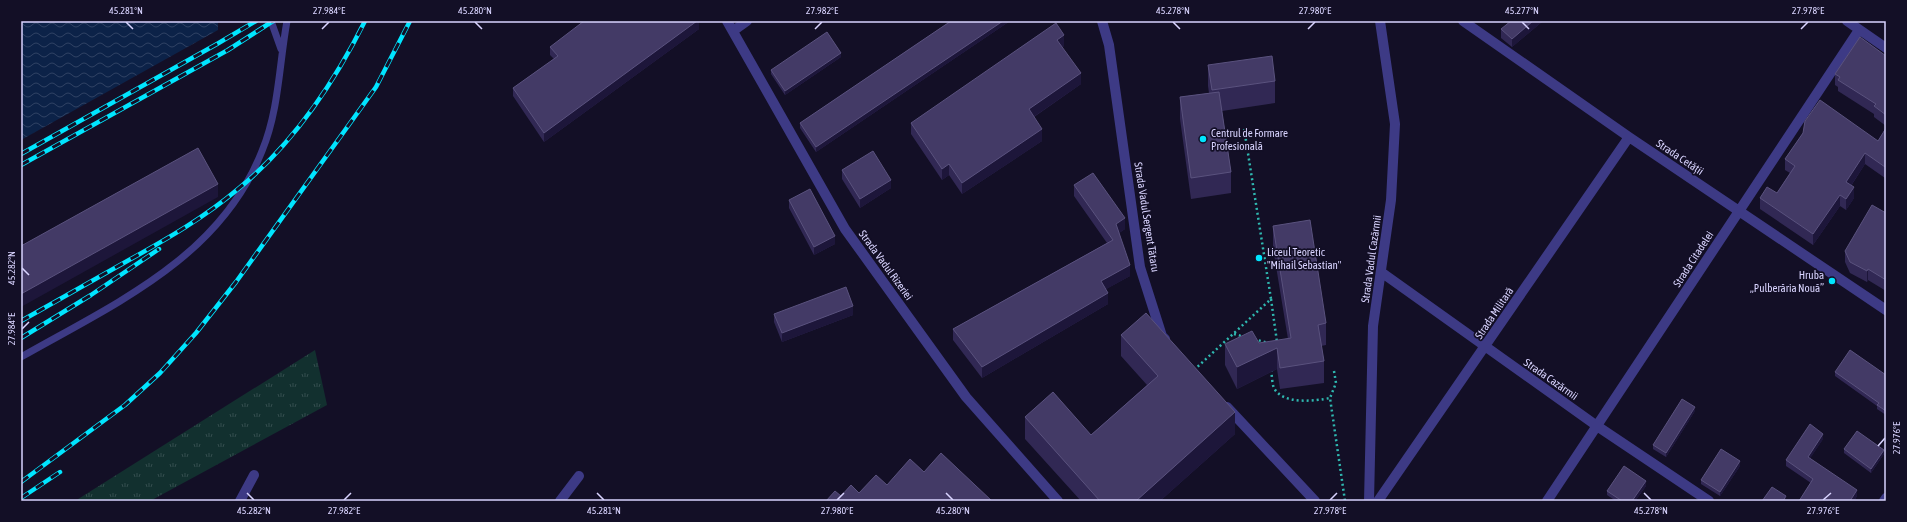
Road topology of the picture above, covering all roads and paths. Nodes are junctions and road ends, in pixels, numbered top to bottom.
1 (271, 21) edge
2 (287, 21) edge
3 (727, 21) edge
4 (747, 21) edge
5 (1102, 21) edge
6 (1380, 21) edge
7 (1463, 21) edge
8 (1847, 21) edge
9 (1859, 30) junction
10 (733, 31) junction
11 (1886, 48) edge
12 (282, 51) junction
13 (1244, 128) dead end
14 (1629, 137) junction
15 (1739, 211) junction
16 (1381, 272) junction
17 (1271, 299) junction
18 (1886, 310) edge
19 (1234, 333) junction
20 (1268, 343) junction
21 (1172, 348) edge
22 (1485, 348) junction
23 (1269, 350) edge
24 (21, 357) edge
25 (1271, 366) edge
26 (1193, 370) edge
27 (1334, 371) dead end
28 (1330, 398) junction
29 (1220, 399) edge
30 (1598, 426) junction
31 (254, 475) dead end
32 (579, 476) dead end
33 (1886, 498) edge
34 (240, 501) edge
35 (560, 501) edge
36 (1058, 501) edge
37 (1315, 501) edge
38 (1346, 501) edge
39 (1369, 501) edge
40 (1378, 501) edge
41 (1547, 501) edge
42 (1709, 501) edge
43 (1884, 501) edge

1 - 12 lane
2 - 12 lane
3 - 10 street, Strada Vadul Rizeriei
4 - 10 street
5 - 21 street, Strada Vadul Sergent Tătaru
6 - 16 street, Strada Vadul Cazărmii
7 - 14 street, Strada Cetății
8 - 9 street
9 - 11 street
9 - 15 street, Strada Citadelei
10 - 36 street, Strada Vadul Rizeriei
12 - 24 lane
13 - 17 path
14 - 15 street, Strada Cetății
14 - 22 street, Strada Militară
15 - 18 street, Strada Cetății
15 - 30 street, Strada Citadelei
16 - 22 street, Strada Cazărmii
16 - 39 street, Strada Vadul Cazărmii
17 - 19 path
17 - 20 path
19 - 20 path
19 - 26 path
20 - 23 path
22 - 30 street, Strada Cazărmii
22 - 40 street, Strada Militară
25 - 28 path
27 - 28 path
28 - 38 path
29 - 37 street
30 - 41 street, Strada Citadelei
30 - 42 street, Strada Cazărmii
31 - 34 street
32 - 35 street
33 - 43 street

